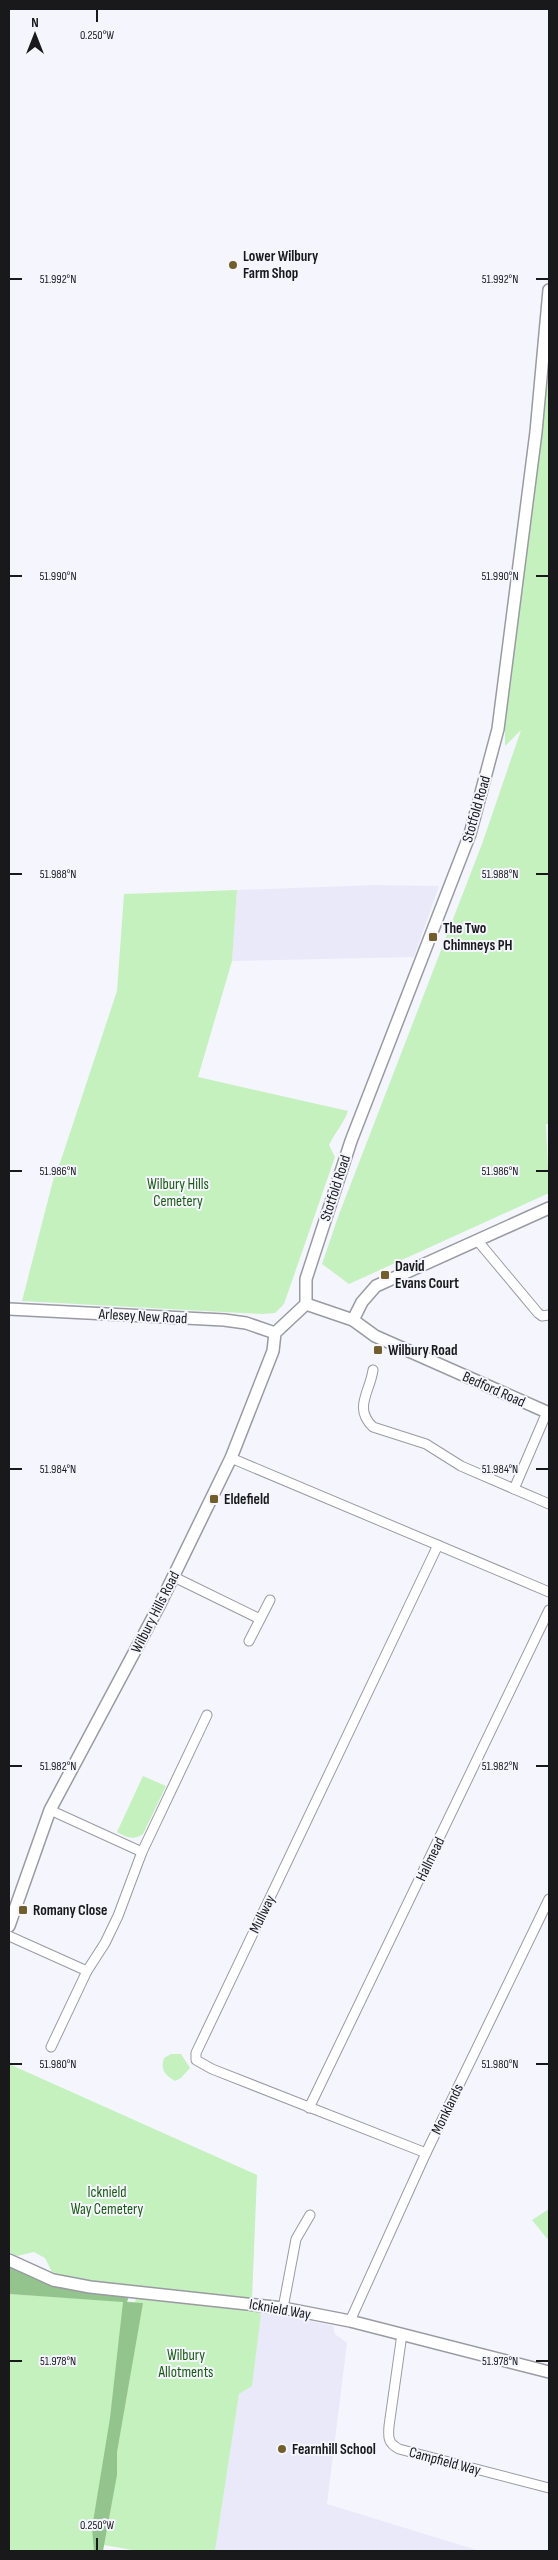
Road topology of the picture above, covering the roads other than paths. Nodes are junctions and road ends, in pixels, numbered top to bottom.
1 (549, 290) edge
2 (549, 1208) edge
3 (477, 1240) junction
4 (306, 1304) junction
5 (9, 1309) edge
6 (549, 1315) edge
7 (353, 1320) junction
8 (275, 1333) junction
9 (373, 1370) dead end
10 (548, 1412) edge
11 (231, 1458) junction
12 (514, 1489) junction
13 (549, 1504) edge
14 (438, 1545) junction
15 (174, 1577) junction
16 (549, 1592) edge
17 (270, 1600) dead end
18 (549, 1610) edge
19 (260, 1619) junction
20 (249, 1641) dead end
21 (207, 1715) dead end
22 (50, 1810) junction
23 (142, 1852) junction
24 (549, 1899) edge
25 (9, 1926) edge
26 (9, 1936) edge
27 (87, 1971) junction
28 (51, 2047) dead end
29 (309, 2108) junction
30 (426, 2153) junction
31 (310, 2215) dead end
32 (9, 2260) edge
33 (283, 2308) junction
34 (350, 2321) junction
35 (402, 2334) junction
36 (549, 2372) edge
37 (549, 2488) edge

1 - 4 street, Stotfold Road
2 - 3 street
3 - 6 street
3 - 7 street
4 - 7 street, Bedford Road
4 - 8 street
5 - 8 street, Arlesey New Road
7 - 10 street, Bedford Road
8 - 11 street, Wilbury Hills Road
9 - 12 street
10 - 12 street, Bedford Road
11 - 14 street
11 - 15 street, Wilbury Hills Road
12 - 13 street
14 - 16 street
14 - 29 street, Mullway
15 - 19 street
15 - 22 street, Wilbury Hills Road
17 - 19 street
18 - 29 street, Hallmead
19 - 20 street
21 - 23 street
22 - 23 street
22 - 25 street, Wilbury Hills Road
23 - 27 street
24 - 30 street, Monklands
26 - 27 street
27 - 28 street
29 - 30 street, Mullway
30 - 34 street, Monklands
31 - 33 street
32 - 33 street, Icknield Way
33 - 34 street, Icknield Way
34 - 35 street, Icknield Way
35 - 36 street, Icknield Way
35 - 37 street, Campfield Way

